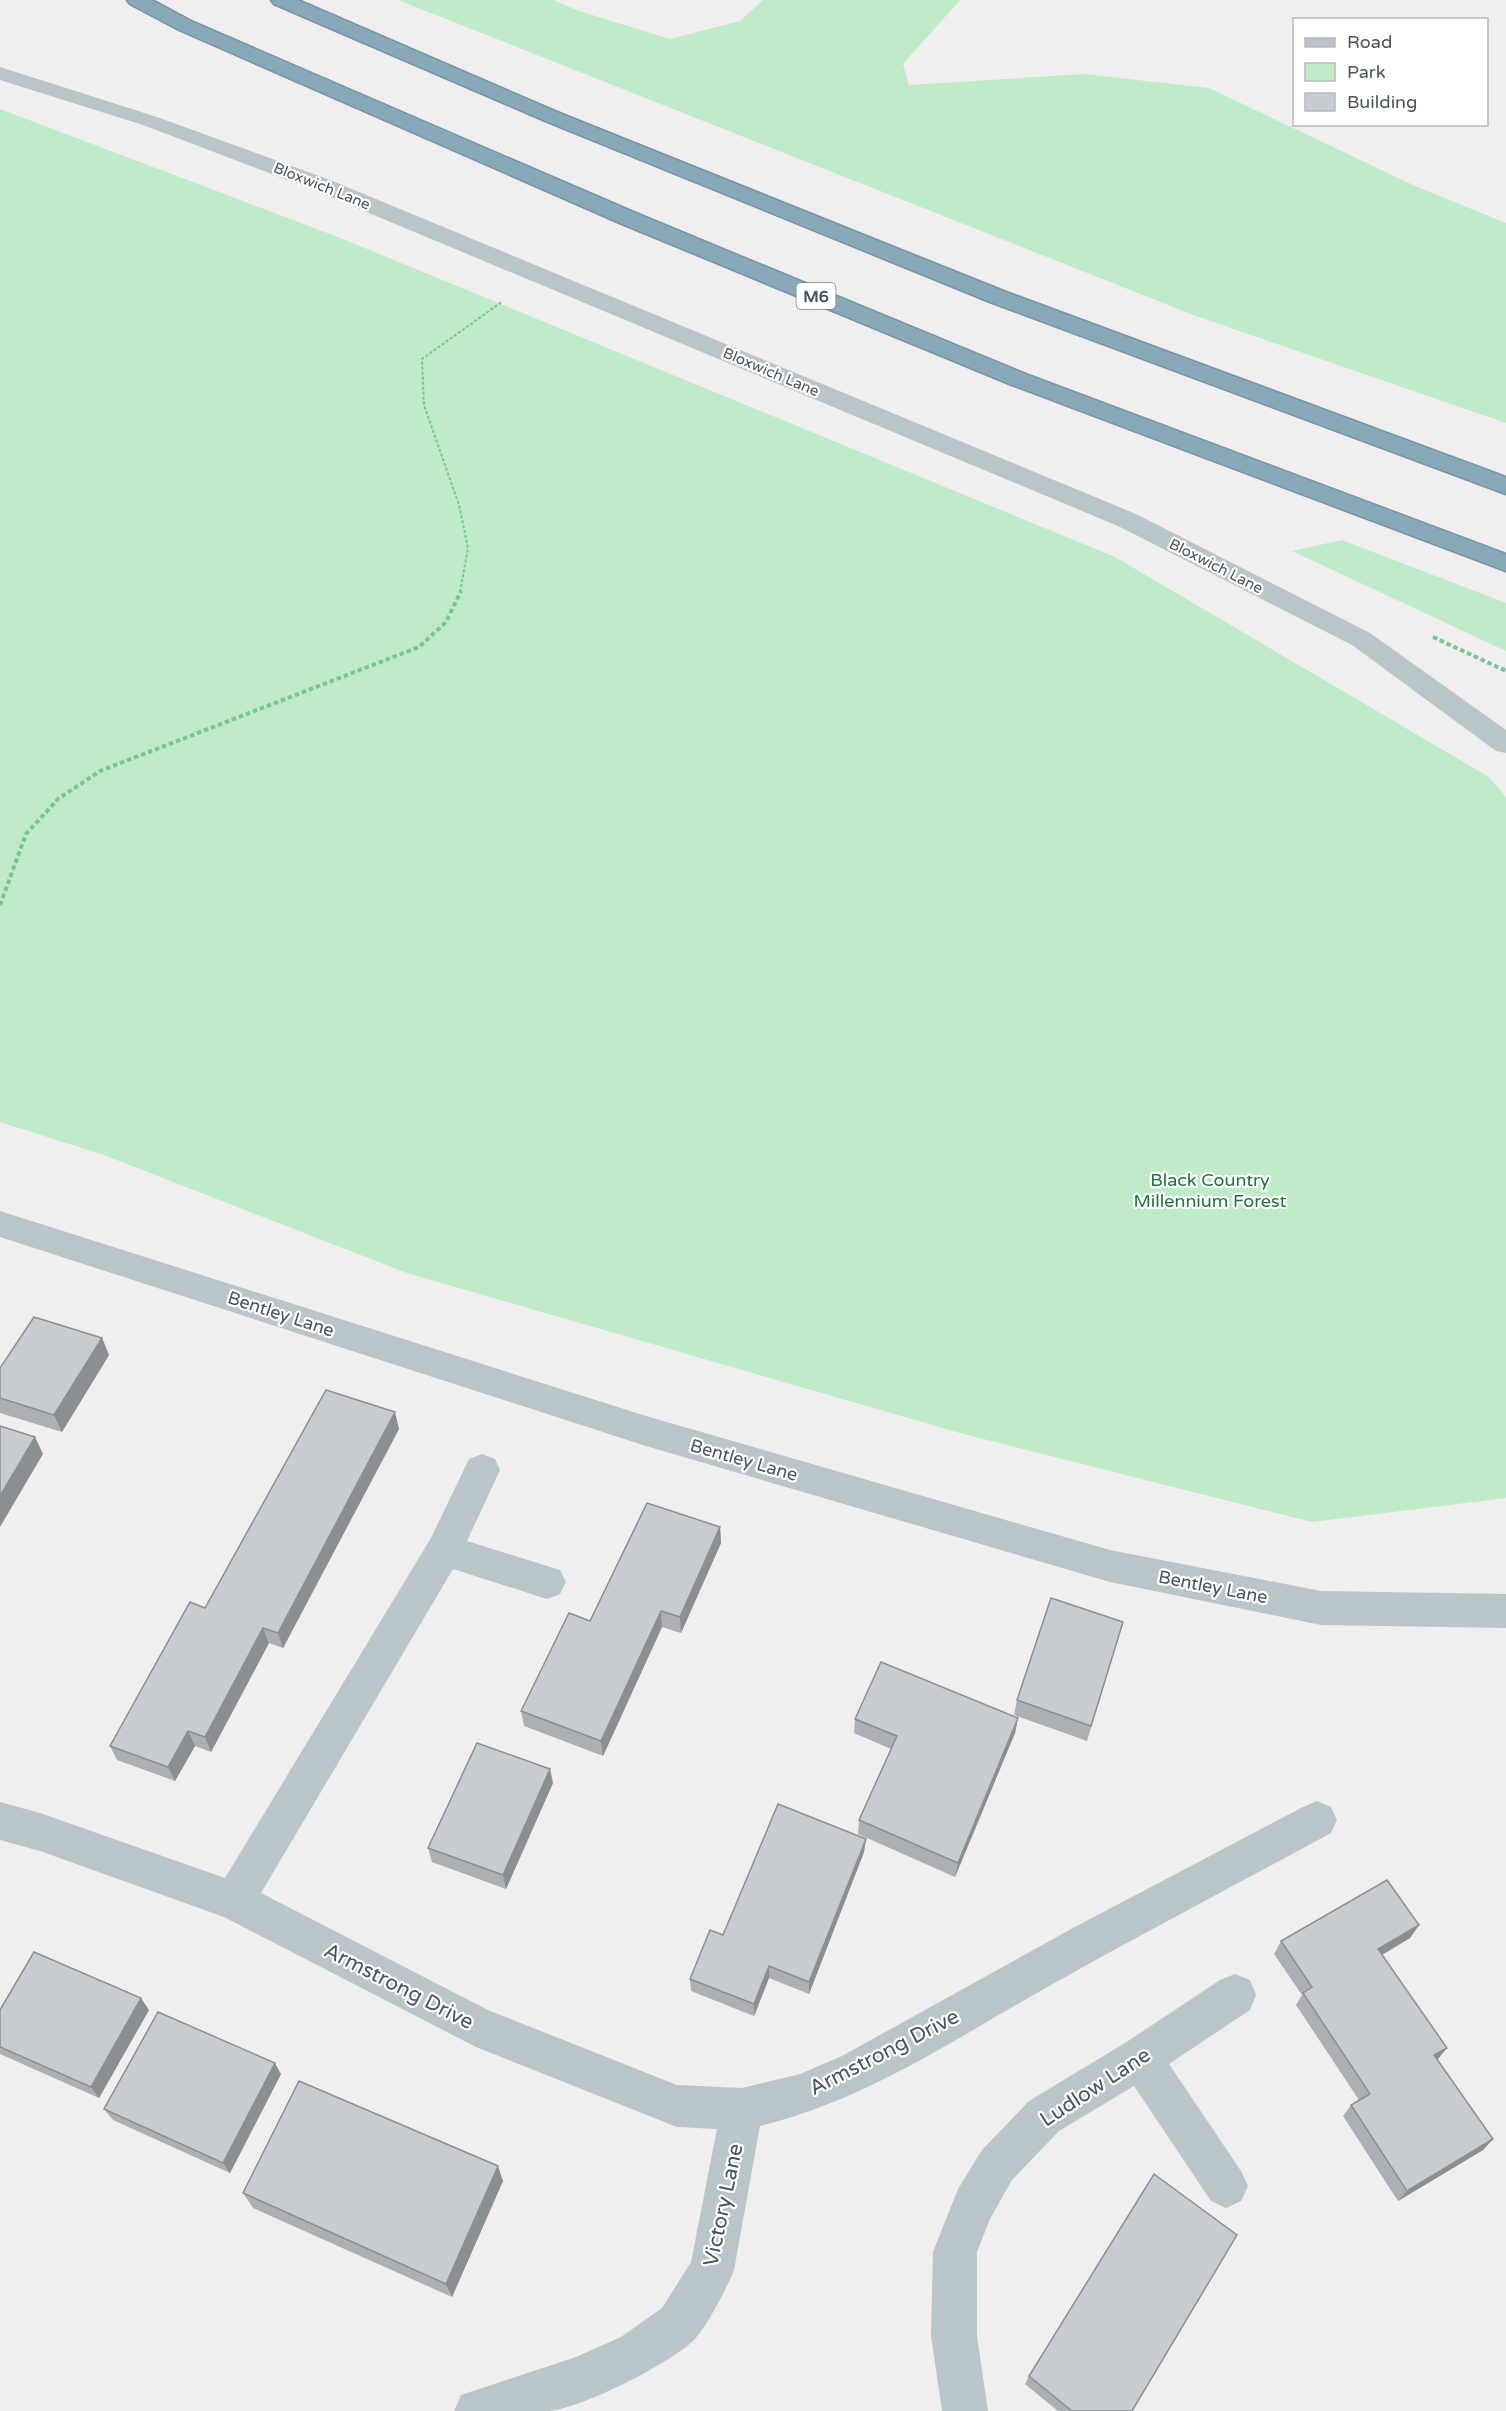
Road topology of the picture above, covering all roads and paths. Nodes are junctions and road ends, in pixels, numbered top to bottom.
1 (137, 0) edge
2 (281, 0) edge
3 (0, 73) edge
4 (506, 300) dead end
5 (1506, 486) edge
6 (1506, 563) edge
7 (1506, 744) edge
8 (0, 904) edge
9 (0, 1224) edge
10 (482, 1470) dead end
11 (444, 1550) junction
12 (547, 1582) dead end
13 (1506, 1611) edge
14 (1317, 1820) dead end
15 (0, 1821) edge
16 (234, 1901) junction
17 (1235, 1995) dead end
18 (1140, 2058) junction
19 (742, 2109) junction
20 (1227, 2186) dead end
21 (477, 2411) edge
22 (965, 2411) edge

1 - 6 highway, M6
2 - 5 highway
3 - 7 street, Bloxwich Lane
4 - 8 path
9 - 13 street, Bentley Lane
10 - 11 street
11 - 12 street
11 - 16 street
14 - 19 street, Armstrong Drive
15 - 16 street, Armstrong Drive
16 - 19 street, Armstrong Drive
17 - 18 street, Ludlow Lane
18 - 20 street
18 - 22 street, Ludlow Lane
19 - 21 street, Victory Lane

